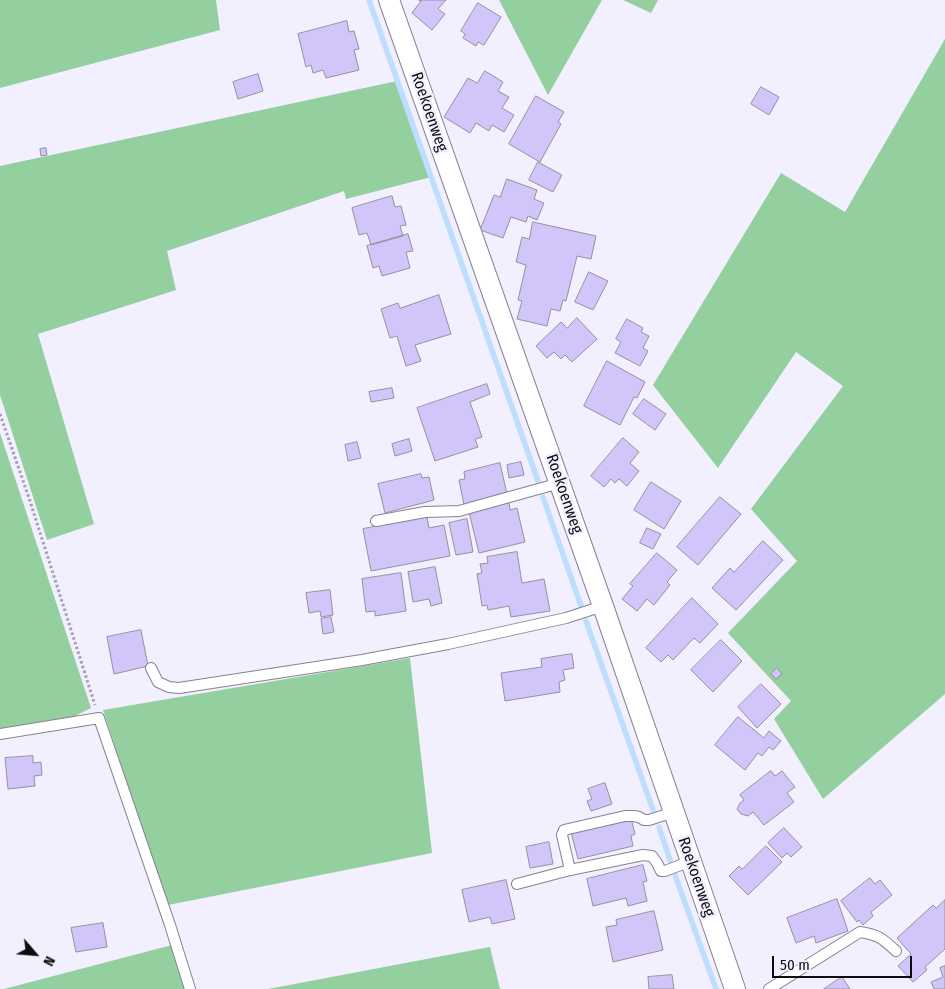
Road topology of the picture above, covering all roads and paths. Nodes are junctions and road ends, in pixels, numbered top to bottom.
1 (389, 0) edge
2 (0, 414) edge
3 (560, 483) junction
4 (376, 521) dead end
5 (604, 606) junction
6 (151, 668) dead end
7 (99, 718) junction
8 (0, 734) edge
9 (674, 812) junction
10 (691, 861) junction
11 (570, 870) junction
12 (518, 884) dead end
13 (896, 950) dead end
14 (190, 989) edge
15 (735, 989) edge
16 (769, 989) edge

1 - 3 street, Roekoenweg
2 - 7 path
3 - 4 lane
3 - 5 street, Roekoenweg
5 - 6 lane
5 - 9 street, Roekoenweg
7 - 8 lane
7 - 14 lane
9 - 10 street, Roekoenweg
9 - 11 lane
10 - 11 lane
10 - 15 street, Roekoenweg
11 - 12 lane
13 - 16 lane

